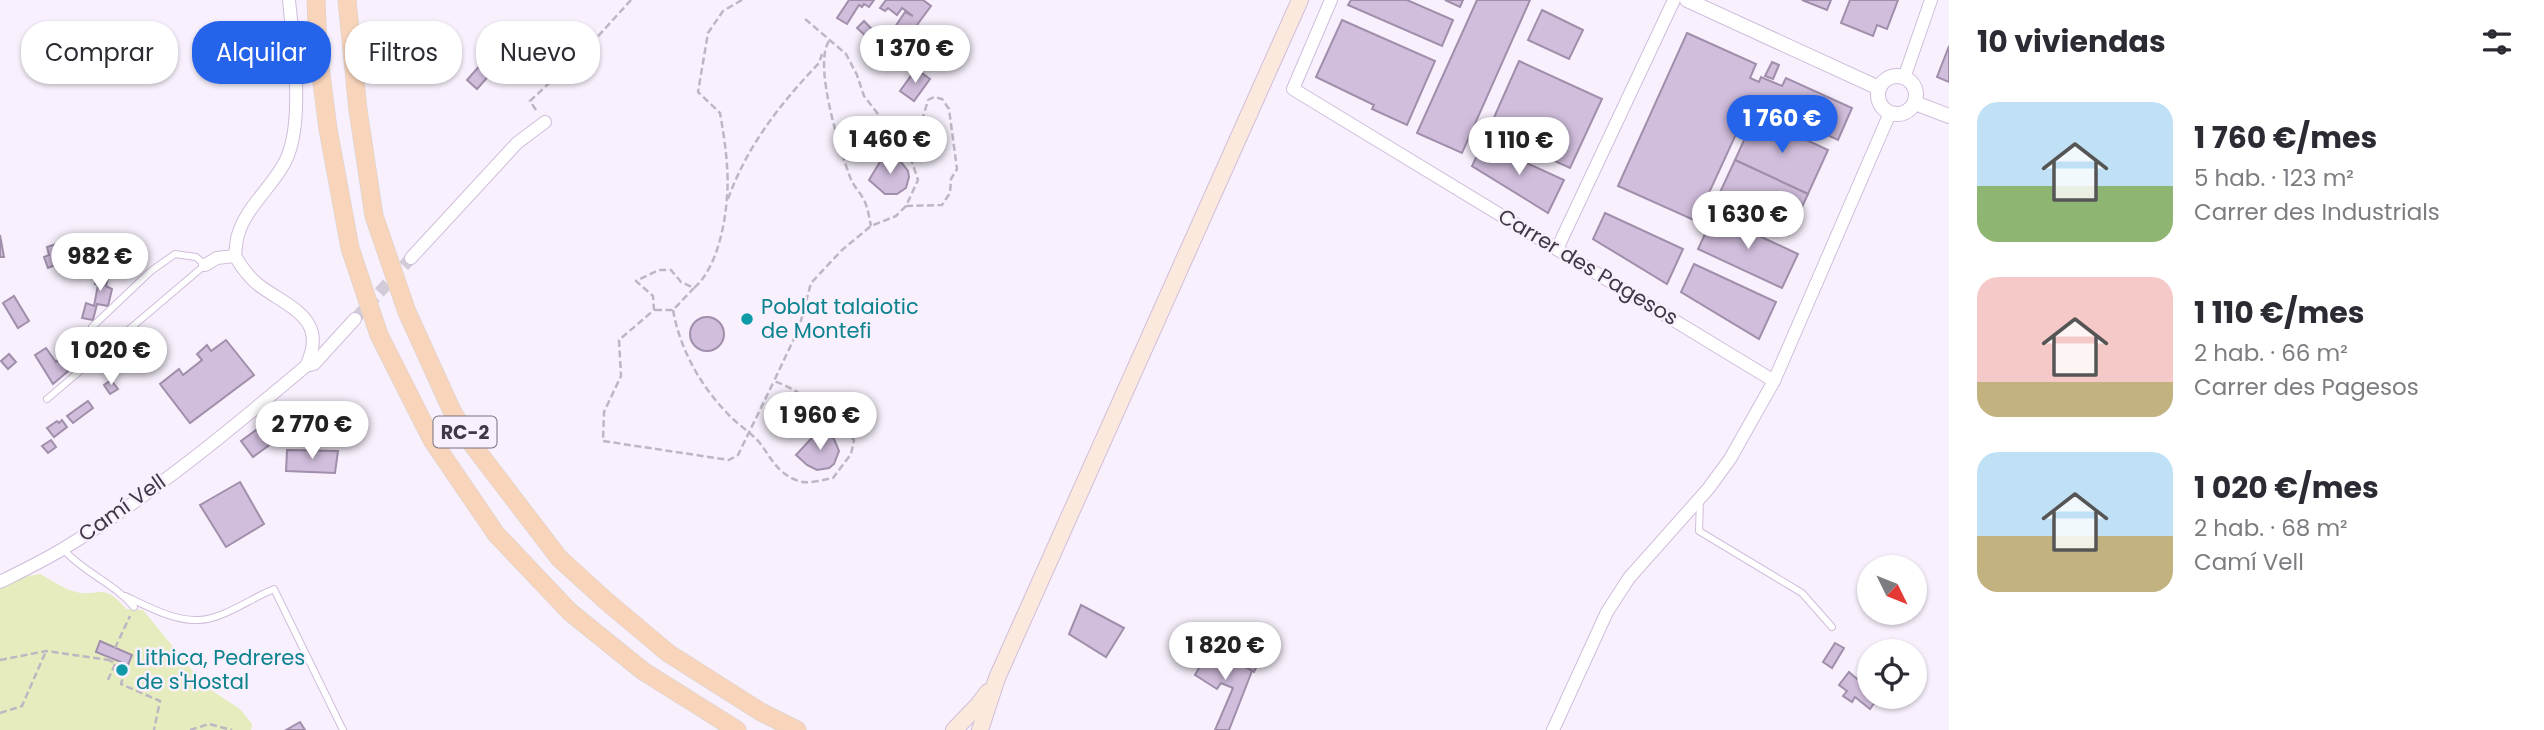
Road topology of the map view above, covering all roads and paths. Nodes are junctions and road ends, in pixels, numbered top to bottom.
1 (289, 0) edge
2 (316, 0) edge
3 (347, 0) edge
4 (631, 0) edge
5 (742, 0) edge
6 (1300, 0) edge
7 (1331, 0) edge
8 (1674, 0) edge
9 (1688, 0) edge
10 (1931, 0) edge
11 (804, 18) dead end
12 (829, 41) junction
13 (824, 51) junction
14 (1904, 78) junction
15 (1879, 88) junction
16 (1914, 103) junction
17 (1890, 113) junction
18 (1949, 116) edge
19 (545, 122) joint
20 (907, 145) junction
21 (726, 205) junction
22 (906, 206) junction
23 (871, 226) junction
24 (1557, 249) junction
25 (235, 256) junction
26 (411, 258) tunnel mouth
27 (205, 265) junction
28 (694, 288) junction
29 (654, 310) junction
30 (673, 310) junction
31 (355, 319) tunnel mouth
32 (92, 327) dead end
33 (306, 366) junction
34 (774, 381) junction
35 (1774, 381) junction
36 (47, 399) dead end
37 (749, 433) junction
38 (1700, 498) junction
39 (63, 549) junction
40 (0, 582) edge
41 (125, 596) junction
42 (134, 607) joint
43 (1832, 627) dead end
44 (115, 648) dead end
45 (46, 651) junction
46 (0, 660) edge
47 (115, 664) junction
48 (997, 678) junction
49 (108, 680) dead end
50 (0, 713) edge
51 (154, 730) edge
52 (190, 730) edge
53 (232, 730) edge
54 (343, 730) edge
55 (737, 730) edge
56 (797, 730) edge
57 (954, 730) edge
58 (980, 730) edge
59 (1553, 730) edge

1 - 25 street
2 - 55 main road, RC-2
3 - 56 main road, RC-2
4 - 19 path
5 - 21 path
6 - 48 main road
7 - 24 street, Carrer des Pagesos
8 - 24 street
9 - 15 street
10 - 14 street
11 - 12 path
12 - 13 path
12 - 20 path
13 - 21 path
13 - 23 path
14 - 15 street
14 - 16 street
15 - 17 street
16 - 17 street
16 - 18 street
17 - 35 street
19 - 26 street
20 - 22 path
20 - 22 path
21 - 28 path
22 - 23 path
23 - 34 path
24 - 35 street, Carrer des Pagesos
25 - 27 street
25 - 33 street
27 - 32 lane
27 - 36 lane
28 - 29 path
28 - 30 path
29 - 30 path
29 - 37 path
30 - 37 path
31 - 33 street, Camí Vell
33 - 39 street, Camí Vell
34 - 37 path
34 - 37 path
35 - 38 street
38 - 43 lane
38 - 59 street
39 - 40 street, Camí Vell
39 - 41 lane
41 - 42 lane
41 - 54 lane
42 - 44 path
45 - 46 path
45 - 47 path
45 - 50 path
47 - 49 path
47 - 51 path
48 - 57 main road
48 - 58 main road
52 - 53 path

